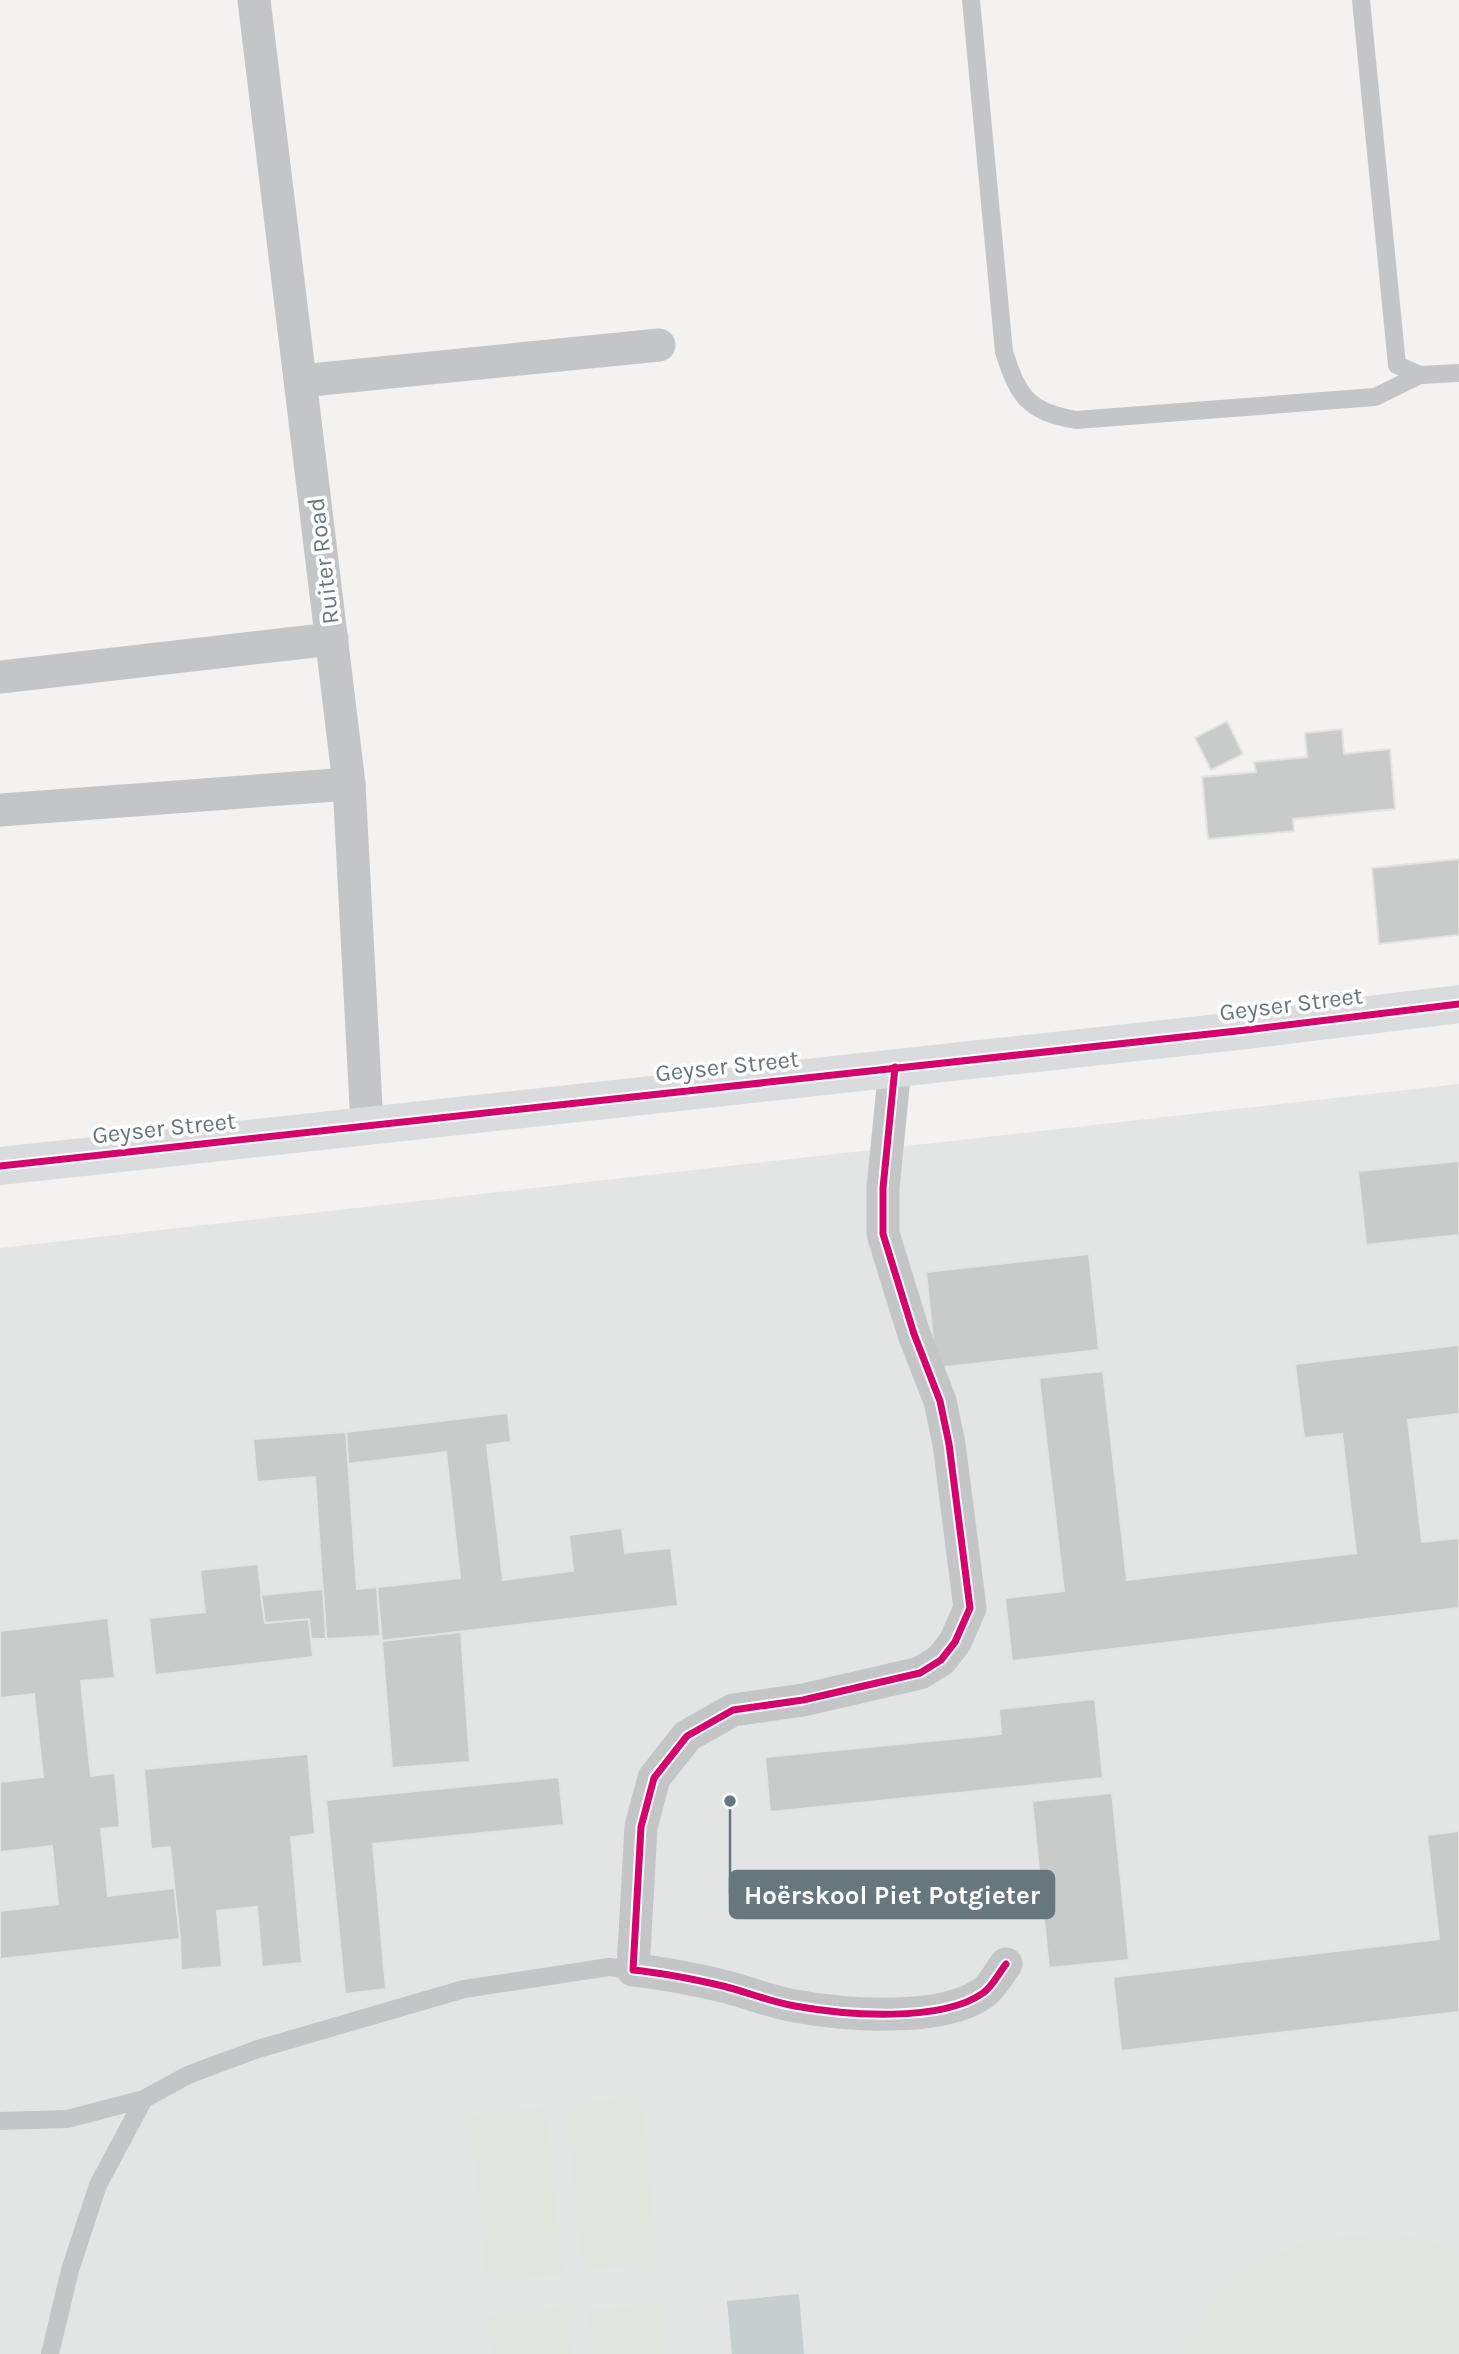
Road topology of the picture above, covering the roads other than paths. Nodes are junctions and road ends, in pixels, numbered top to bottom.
1 (254, 0) edge
2 (971, 0) edge
3 (1361, 0) edge
4 (659, 345) dead end
5 (1459, 373) edge
6 (1420, 375) junction
7 (301, 381) junction
8 (332, 639) junction
9 (0, 677) edge
10 (349, 783) junction
11 (0, 810) edge
12 (1459, 1004) edge
13 (895, 1067) junction
14 (366, 1125) junction
15 (0, 1166) edge
16 (1006, 1964) dead end
17 (633, 1970) junction
18 (144, 2099) junction
19 (0, 2120) edge
20 (50, 2354) edge

1 - 7 street, Ruiter Road
2 - 6 lane
3 - 6 lane
4 - 7 street
5 - 6 lane
7 - 8 street, Ruiter Road
8 - 9 street
8 - 10 street, Ruiter Road
10 - 11 street
10 - 14 street, Ruiter Road
12 - 13 street, Geyser Street
13 - 14 street, Geyser Street
13 - 17 street
14 - 15 street, Geyser Street
16 - 17 street
17 - 18 lane
18 - 19 lane
18 - 20 lane

